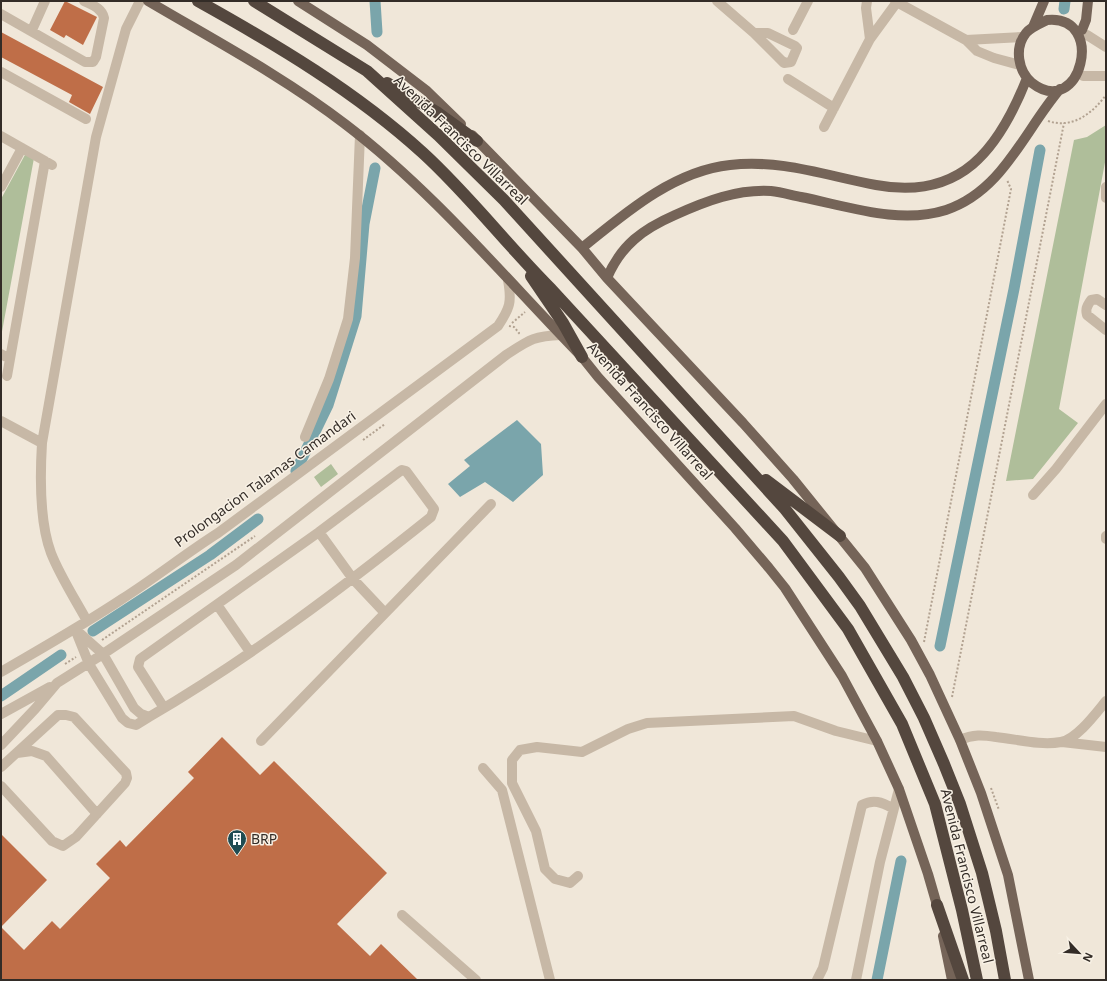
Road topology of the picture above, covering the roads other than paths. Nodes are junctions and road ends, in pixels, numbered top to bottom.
1 (84, 1) edge
2 (140, 1) edge
3 (148, 1) edge
4 (198, 1) edge
5 (254, 1) edge
6 (298, 1) edge
7 (717, 1) edge
8 (808, 1) edge
9 (867, 1) edge
10 (1044, 1) edge
11 (1088, 1) edge
12 (43, 2) edge
13 (896, 2) edge
14 (1, 14) edge
15 (1033, 27) junction
16 (32, 30) junction
17 (794, 30) dead end
18 (1085, 32) junction
19 (754, 33) dead end
20 (1023, 37) junction
21 (870, 39) junction
22 (966, 40) junction
23 (1106, 47) edge
24 (1020, 65) junction
25 (367, 71) junction
26 (1, 72) edge
27 (1083, 76) junction
28 (1106, 76) edge
29 (1027, 78) junction
30 (788, 79) dead end
31 (1060, 89) junction
32 (834, 108) junction
33 (86, 119) dead end
34 (824, 127) dead end
35 (360, 135) junction
36 (1, 136) edge
37 (477, 140) junction
38 (22, 148) junction
39 (1, 187) edge
40 (1106, 187) edge
41 (1106, 198) edge
42 (582, 248) junction
43 (515, 252) junction
44 (607, 278) junction
45 (508, 280) junction
46 (1106, 305) edge
47 (1106, 330) edge
48 (561, 335) junction
49 (6, 356) edge
50 (582, 357) junction
51 (7, 376) dead end
52 (1106, 404) edge
53 (1, 421) edge
54 (305, 437) dead end
55 (42, 443) junction
56 (733, 454) junction
57 (1033, 495) dead end
58 (491, 504) dead end
59 (319, 532) junction
60 (840, 536) junction
61 (1106, 536) edge
62 (1106, 540) edge
63 (353, 580) junction
64 (218, 606) junction
65 (385, 613) junction
66 (87, 621) junction
67 (76, 629) junction
68 (250, 652) junction
69 (103, 654) junction
70 (88, 664) junction
71 (1, 672) edge
72 (57, 683) junction
73 (1106, 701) edge
74 (164, 708) junction
75 (1, 714) edge
76 (149, 717) junction
77 (960, 740) junction
78 (261, 741) dead end
79 (877, 741) junction
80 (1062, 742) junction
81 (1, 745) edge
82 (1106, 747) edge
83 (17, 753) junction
84 (1, 767) edge
85 (483, 768) dead end
86 (512, 783) junction
87 (1, 786) edge
88 (898, 789) junction
89 (502, 790) junction
90 (892, 808) junction
91 (97, 814) junction
92 (578, 876) dead end
93 (937, 905) junction
94 (402, 915) dead end
95 (476, 980) edge
96 (550, 980) edge
97 (817, 980) edge
98 (856, 980) edge
99 (952, 980) edge
100 (963, 980) edge
101 (977, 980) edge
102 (1005, 980) edge
103 (1029, 980) edge

1 - 16 street
2 - 55 street
3 - 35 main road, Avenida Francisco Villarreal
4 - 43 highway, Avenida Francisco Villarreal
5 - 25 highway, Avenida Francisco Villarreal
6 - 37 main road, Avenida Francisco Villarreal
7 - 19 street
8 - 17 street
9 - 21 street
10 - 15 main road
11 - 18 main road
12 - 16 street
13 - 21 street
13 - 22 street
14 - 16 street
15 - 18 main road
15 - 20 main road
18 - 23 street
18 - 27 main road
20 - 22 street
20 - 24 main road
21 - 32 street
22 - 24 street
24 - 29 main road
25 - 37 highway
25 - 56 highway, Avenida Francisco Villarreal
26 - 33 street
27 - 28 street
27 - 31 main road
29 - 31 main road
29 - 42 main road
30 - 32 street
31 - 44 main road
32 - 34 street
35 - 45 main road, Avenida Francisco Villarreal
35 - 54 street
36 - 38 street
37 - 42 main road, Avenida Francisco Villarreal
38 - 39 street
38 - 49 street
40 - 41 street
42 - 44 main road, Avenida Francisco Villarreal
43 - 50 highway
43 - 101 highway, Avenida Francisco Villarreal
44 - 60 main road, Avenida Francisco Villarreal
45 - 48 main road, Avenida Francisco Villarreal
45 - 66 street, Prolongacion Talamas Camandari
46 - 47 street
48 - 50 main road, Avenida Francisco Villarreal
48 - 69 street
49 - 51 street
50 - 79 main road, Avenida Francisco Villarreal
52 - 57 street
53 - 55 street
55 - 66 street
56 - 60 highway
56 - 102 highway, Avenida Francisco Villarreal
58 - 65 street
59 - 63 street
59 - 63 street
59 - 64 street
60 - 77 main road, Avenida Francisco Villarreal
61 - 62 street
63 - 65 street
63 - 68 street
64 - 68 street
64 - 74 street
65 - 78 street
66 - 67 street, Prolongacion Talamas Camandari
67 - 69 street
67 - 70 street
67 - 71 street, Prolongacion Talamas Camandari
68 - 74 street
69 - 70 street
69 - 76 street
70 - 72 street
70 - 76 street
72 - 75 street
72 - 81 street
73 - 80 street
74 - 76 street
77 - 80 street
77 - 103 main road, Avenida Francisco Villarreal
79 - 86 street
79 - 88 main road, Avenida Francisco Villarreal
80 - 82 street
83 - 84 street
83 - 91 street
83 - 91 street
85 - 89 street
86 - 89 street
86 - 92 street
87 - 91 street
88 - 90 street
88 - 93 main road, Avenida Francisco Villarreal
89 - 96 street
90 - 97 street
90 - 98 street
93 - 99 main road, Avenida Francisco Villarreal
93 - 100 highway
94 - 95 street

